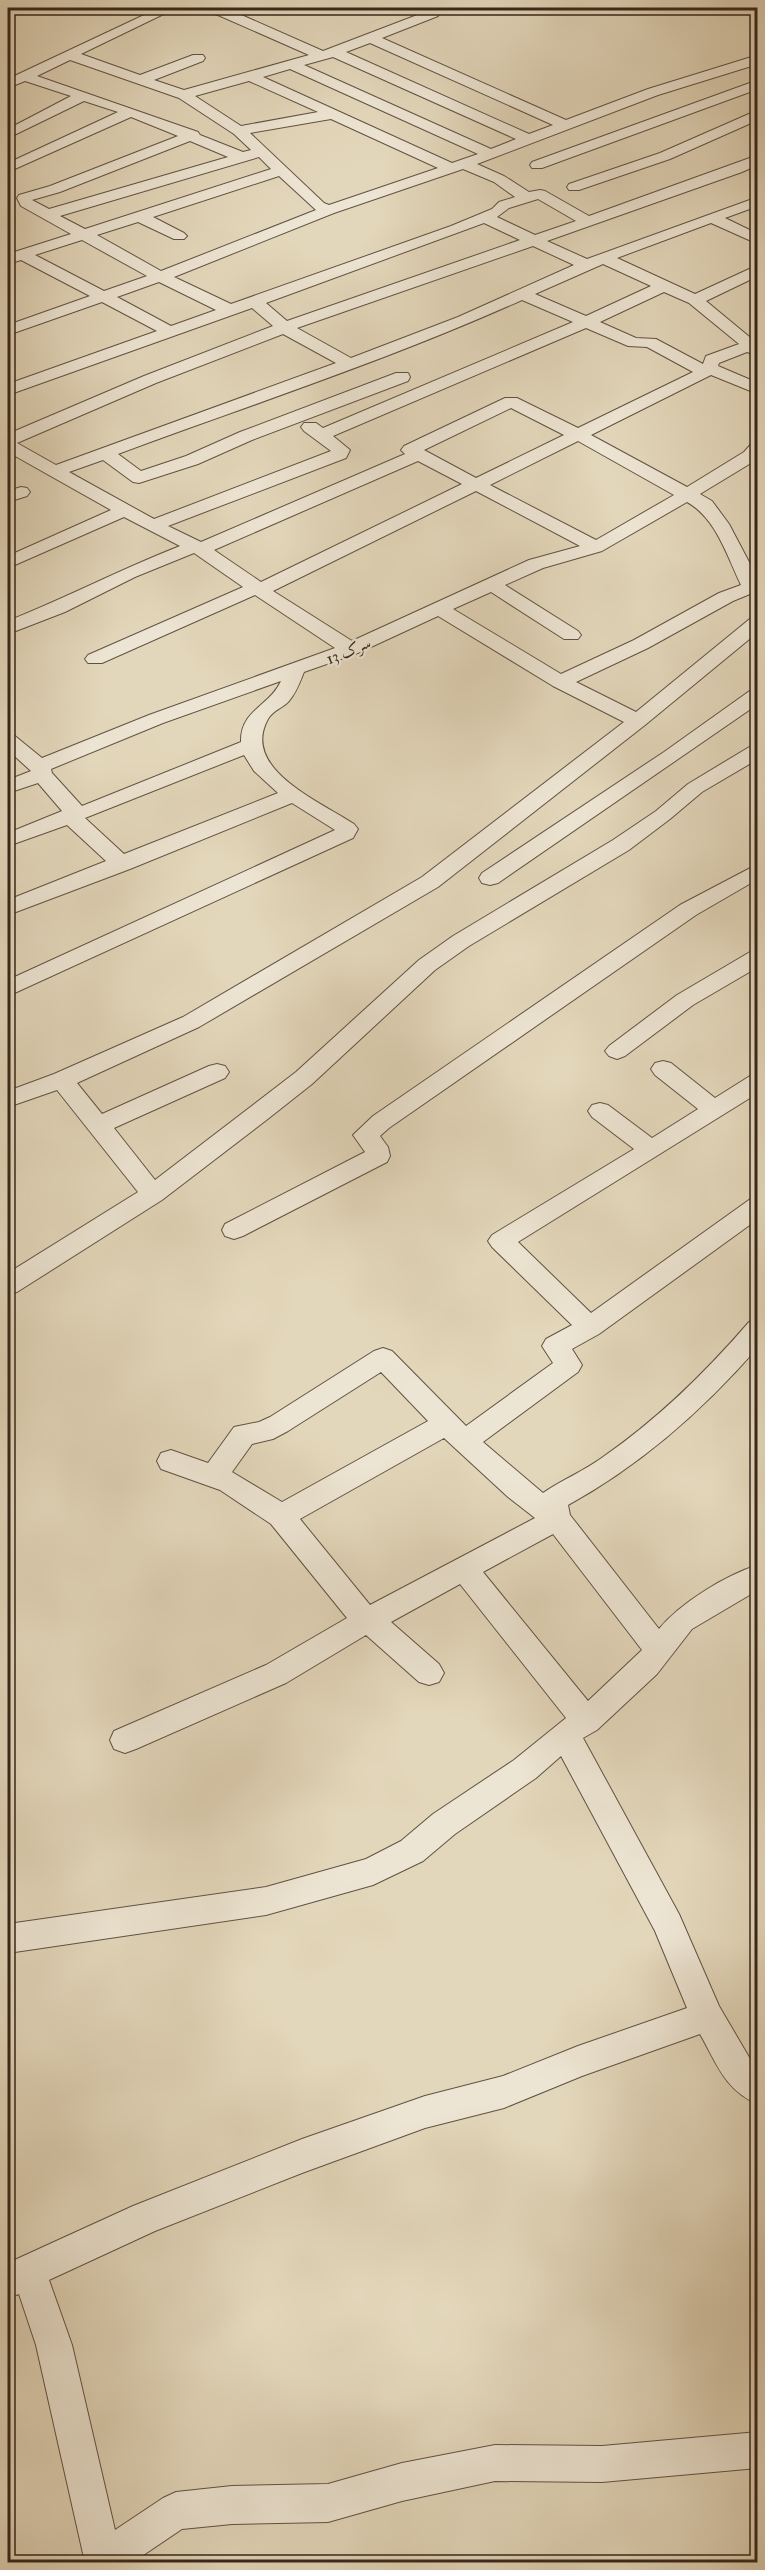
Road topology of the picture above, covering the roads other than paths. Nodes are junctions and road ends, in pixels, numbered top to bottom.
1 (169, 8) edge
2 (207, 8) edge
3 (230, 10) edge
4 (433, 13) dead end
5 (371, 38) junction
6 (328, 54) junction
7 (70, 55) junction
8 (198, 58) dead end
9 (758, 59) edge
10 (291, 64) junction
11 (248, 75) junction
12 (24, 76) junction
13 (140, 80) junction
14 (8, 84) edge
15 (758, 84) edge
16 (184, 95) junction
17 (83, 96) junction
18 (130, 112) junction
19 (333, 114) junction
20 (758, 114) edge
21 (564, 125) junction
22 (239, 131) junction
23 (8, 134) edge
24 (193, 135) junction
25 (526, 138) junction
26 (495, 151) junction
27 (263, 152) junction
28 (242, 157) junction
29 (758, 159) edge
30 (527, 161) junction
31 (457, 166) junction
32 (8, 170) edge
33 (281, 171) junction
34 (564, 182) junction
35 (55, 189) junction
36 (526, 197) junction
37 (758, 201) edge
38 (33, 206) junction
39 (619, 208) junction
40 (329, 210) junction
41 (16, 212) dead end
42 (49, 214) junction
43 (138, 216) junction
44 (486, 218) junction
45 (712, 218) junction
46 (588, 222) junction
47 (667, 233) junction
48 (80, 234) junction
49 (179, 236) dead end
50 (533, 240) junction
51 (758, 240) edge
52 (14, 257) edge
53 (603, 258) junction
54 (587, 265) junction
55 (758, 270) edge
56 (159, 276) junction
57 (664, 286) junction
58 (522, 294) junction
59 (102, 296) junction
60 (695, 300) junction
61 (254, 301) junction
62 (232, 311) junction
63 (589, 321) junction
64 (285, 328) junction
65 (8, 330) edge
66 (171, 332) junction
67 (753, 349) edge
68 (366, 358) junction
69 (350, 364) junction
70 (708, 369) junction
71 (402, 377) junction
72 (758, 389) edge
73 (8, 390) edge
74 (426, 391) junction
75 (297, 418) junction
76 (577, 434) junction
77 (321, 435) junction
78 (8, 440) edge
79 (8, 445) edge
80 (758, 447) edge
81 (104, 452) junction
82 (420, 454) junction
83 (56, 471) junction
84 (476, 484) junction
85 (687, 494) junction
86 (125, 510) junction
87 (153, 526) junction
88 (596, 547) junction
89 (198, 548) junction
90 (8, 563) edge
91 (491, 584) junction
92 (260, 588) junction
93 (755, 590) edge
94 (440, 609) junction
95 (758, 622) edge
96 (8, 628) edge
97 (571, 635) dead end
98 (351, 649) junction
99 (95, 659) dead end
100 (295, 671) junction
101 (560, 682) junction
102 (758, 694) edge
103 (638, 721) junction
104 (8, 740) edge
105 (250, 746) junction
106 (758, 750) edge
107 (41, 770) junction
108 (8, 787) edge
109 (293, 795) junction
110 (71, 814) junction
111 (8, 840) edge
112 (122, 864) junction
113 (758, 870) edge
114 (490, 878) dead end
115 (8, 908) edge
116 (758, 957) edge
117 (8, 989) edge
118 (617, 1050) dead end
119 (663, 1069) dead end
120 (217, 1072) dead end
121 (62, 1080) junction
122 (758, 1082) edge
123 (8, 1099) edge
124 (716, 1110) junction
125 (600, 1111) dead end
126 (100, 1125) junction
127 (651, 1150) junction
128 (153, 1194) junction
129 (758, 1206) edge
130 (234, 1230) dead end
131 (8, 1285) edge
132 (590, 1327) junction
133 (758, 1329) edge
134 (456, 1432) junction
135 (171, 1461) dead end
136 (214, 1476) junction
137 (281, 1516) junction
138 (557, 1519) junction
139 (464, 1569) junction
140 (758, 1576) edge
141 (366, 1621) junction
142 (659, 1650) junction
143 (429, 1673) dead end
144 (576, 1728) junction
145 (126, 1740) dead end
146 (8, 1939) edge
147 (707, 2016) junction
148 (758, 2088) edge
149 (18, 2275) edge
150 (758, 2450) edge
151 (102, 2562) edge

1 - 7 street
2 - 3 street
3 - 6 street
4 - 5 street
5 - 6 street
5 - 21 street
6 - 10 street
6 - 25 street
7 - 12 street
7 - 13 street
8 - 13 street
9 - 21 street
10 - 11 street
10 - 26 street
11 - 16 street
11 - 19 street
12 - 14 street
12 - 17 street
13 - 16 street
15 - 30 street
16 - 22 street
17 - 18 street
17 - 23 street
18 - 24 street
18 - 32 street
19 - 22 street
19 - 31 street
20 - 34 street
21 - 25 street
22 - 27 street
24 - 28 street
24 - 35 street
25 - 26 street
26 - 30 street
26 - 31 street
27 - 28 street
27 - 33 street
28 - 42 street
29 - 39 street
30 - 34 street
31 - 36 street
31 - 40 street
32 - 35 street
33 - 40 street
33 - 43 street
34 - 39 street
35 - 38 street
36 - 44 street
36 - 46 street
37 - 45 street
38 - 41 street
38 - 42 street
39 - 46 street
39 - 47 street
40 - 56 street
42 - 48 street
43 - 48 street
43 - 49 street
44 - 50 street
44 - 61 street
45 - 47 street
45 - 51 street
46 - 50 street
47 - 53 street
48 - 52 street
48 - 56 street
50 - 54 street
50 - 64 street
52 - 59 street
53 - 54 street
53 - 57 street
54 - 58 street
55 - 60 street
56 - 59 street
56 - 62 street
57 - 60 street
57 - 63 street
58 - 63 street
58 - 68 street
59 - 65 street
59 - 66 street
60 - 67 street
61 - 62 street
61 - 64 street
62 - 66 street
63 - 70 street
63 - 74 street
64 - 69 street
64 - 78 street
66 - 73 street
67 - 70 street
68 - 69 street
68 - 71 street
69 - 81 street
70 - 72 street
70 - 76 street
71 - 74 street
71 - 75 street
74 - 77 street
75 - 77 street
75 - 81 street
76 - 82 street
76 - 84 street
76 - 85 street
77 - 87 street
79 - 83 street
80 - 85 street, سرک 13
81 - 83 street
82 - 84 street
82 - 89 street
83 - 86 street
84 - 88 street
84 - 92 street
85 - 88 street, سرک 13
85 - 93 street
86 - 87 street
86 - 90 street
87 - 89 street
88 - 91 street, سرک 13
89 - 92 street
89 - 96 street
91 - 94 street, سرک 13
91 - 97 street
92 - 98 street
92 - 99 street
93 - 101 street
94 - 98 street, سرک 13
94 - 101 street
95 - 103 street
98 - 100 street, سرک 13
100 - 105 street
100 - 107 street, سرک 13
101 - 103 street
102 - 114 street
103 - 121 street
104 - 107 street
105 - 109 street
105 - 110 street
106 - 128 street
107 - 108 street, سرک 13
107 - 110 street
109 - 112 street
109 - 117 street
110 - 111 street
110 - 112 street
112 - 115 street
113 - 130 street
116 - 118 street
119 - 124 street
120 - 126 street
121 - 123 street
121 - 126 street
122 - 124 street
124 - 127 street
125 - 127 street
126 - 128 street
127 - 132 street
128 - 131 street
129 - 132 street
132 - 134 street
133 - 138 street
134 - 136 street
134 - 137 street
134 - 138 street
135 - 136 street
136 - 137 street
137 - 141 street
138 - 139 street
138 - 142 street
139 - 141 street
139 - 144 street
140 - 142 street
141 - 143 street
141 - 145 street
142 - 144 street
144 - 146 street
144 - 147 street
147 - 148 street
147 - 149 street
149 - 151 street
150 - 151 street

